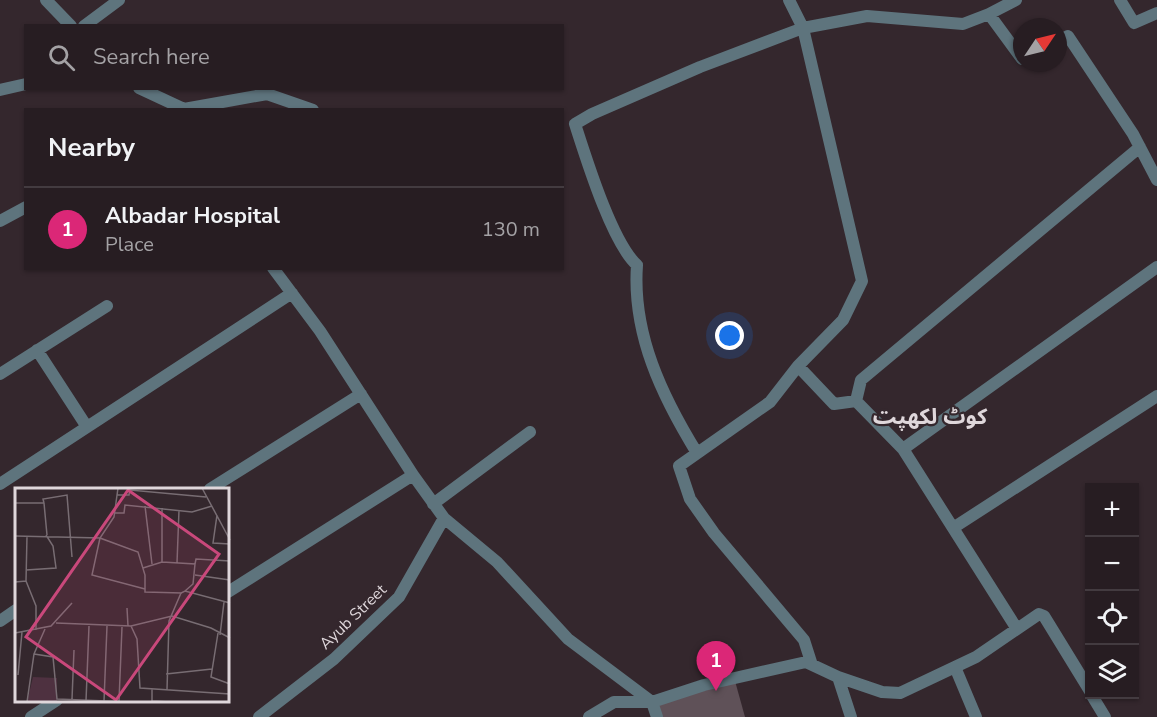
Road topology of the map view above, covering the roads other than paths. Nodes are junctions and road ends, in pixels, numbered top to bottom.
1 (46, 0) edge
2 (119, 0) edge
3 (789, 0) edge
4 (1016, 0) edge
5 (1120, 0) edge
6 (1157, 13) edge
7 (989, 14) junction
8 (68, 24) edge
9 (87, 24) edge
10 (803, 28) junction
11 (1067, 37) edge
12 (1013, 47) edge
13 (24, 84) edge
14 (0, 90) edge
15 (143, 90) edge
16 (182, 108) edge
17 (190, 108) edge
18 (307, 108) edge
19 (1140, 147) junction
20 (1157, 180) edge
21 (24, 208) edge
22 (0, 221) edge
23 (1157, 267) edge
24 (275, 270) edge
25 (292, 293) junction
26 (107, 306) dead end
27 (37, 350) junction
28 (798, 366) junction
29 (0, 374) edge
30 (362, 394) junction
31 (1157, 396) edge
32 (856, 401) junction
33 (87, 427) junction
34 (530, 432) dead end
35 (903, 449) junction
36 (698, 453) junction
37 (412, 475) junction
38 (0, 484) edge
39 (212, 488) edge
40 (433, 504) junction
41 (444, 518) junction
42 (953, 528) junction
43 (230, 591) edge
44 (15, 611) edge
45 (0, 621) edge
46 (1017, 629) junction
47 (812, 665) junction
48 (955, 667) junction
49 (838, 677) junction
50 (1085, 685) edge
51 (1094, 699) edge
52 (54, 702) edge
53 (652, 702) junction
54 (31, 717) edge
55 (259, 717) edge
56 (589, 717) edge
57 (657, 717) edge
58 (851, 717) edge
59 (976, 717) edge
60 (1105, 717) edge

1 - 8 street
2 - 9 street
3 - 10 street
4 - 7 street
5 - 6 street
7 - 10 street
7 - 12 street
10 - 28 street
10 - 36 street
11 - 19 street
13 - 14 street
15 - 16 street
17 - 18 street
19 - 20 street
19 - 32 street
21 - 22 street
23 - 35 street
24 - 25 street
25 - 30 street
25 - 33 street
26 - 27 street
27 - 29 street
27 - 33 street
28 - 32 street
28 - 36 street
30 - 37 street
30 - 39 street
31 - 42 street
32 - 35 street
33 - 38 street
34 - 40 street
35 - 42 street
36 - 47 street
37 - 40 street
37 - 43 street
40 - 41 street
41 - 53 street
41 - 55 street, Ayub Street
42 - 46 street
44 - 45 street
46 - 48 street
46 - 50 street
47 - 49 street
47 - 53 street
48 - 49 street
48 - 59 street
49 - 58 street
51 - 60 street
52 - 54 street
53 - 56 street
53 - 57 street

